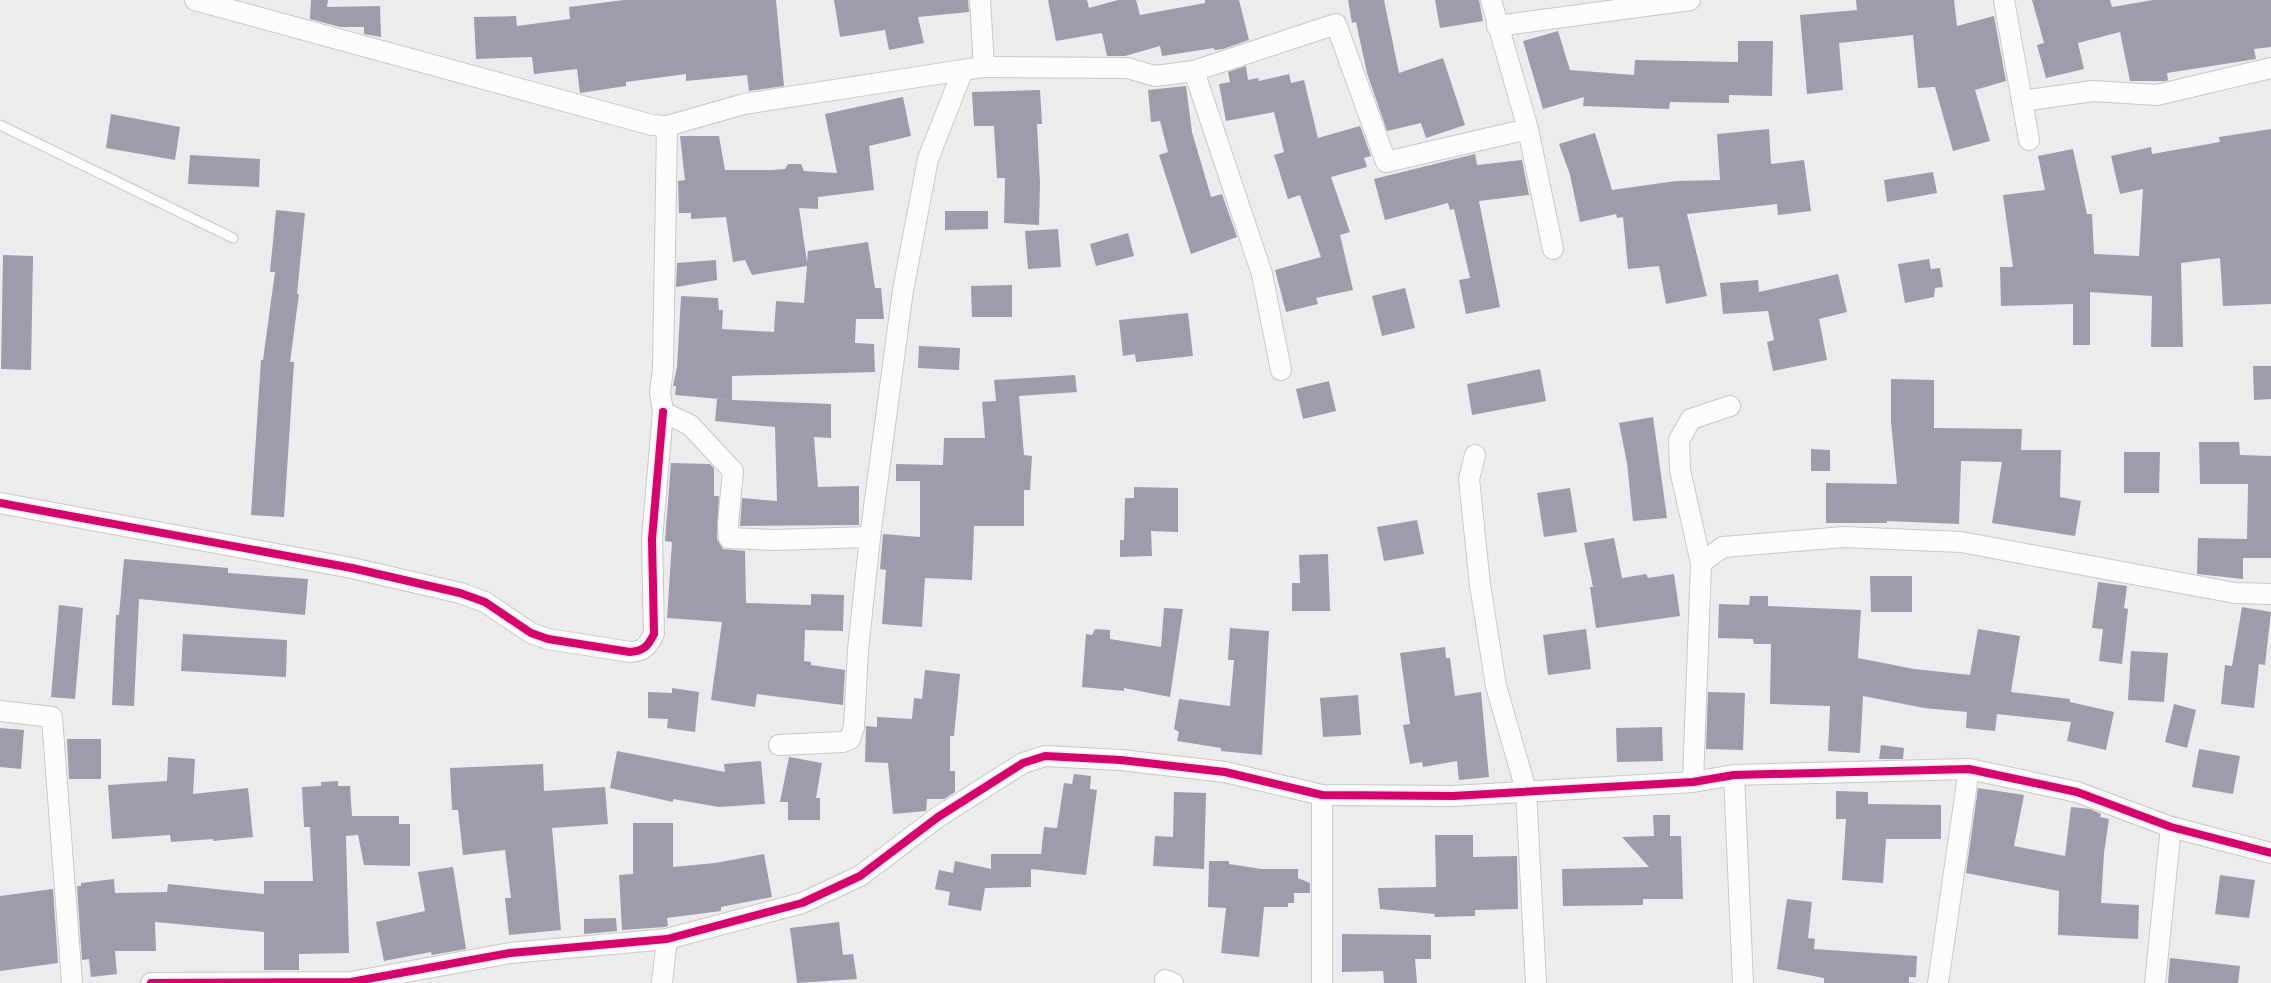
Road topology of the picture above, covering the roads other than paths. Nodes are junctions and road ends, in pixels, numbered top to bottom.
1 (195, 0) edge
2 (980, 0) edge
3 (1491, 0) edge
4 (1690, 0) edge
5 (2004, 0) edge
6 (1497, 26) junction
7 (984, 67) junction
8 (2271, 68) edge
9 (963, 70) junction
10 (1194, 72) junction
11 (2022, 100) junction
12 (0, 125) edge
13 (667, 126) junction
14 (1528, 129) junction
15 (2029, 140) dead end
16 (232, 238) dead end
17 (1553, 249) dead end
18 (1281, 370) dead end
19 (1730, 406) dead end
20 (663, 412) junction
21 (1475, 455) dead end
22 (0, 503) edge
23 (870, 537) junction
24 (1701, 563) junction
25 (2271, 594) edge
26 (0, 711) edge
27 (779, 745) dead end
28 (1969, 769) junction
29 (1734, 775) junction
30 (1693, 782) junction
31 (1526, 790) junction
32 (1322, 795) junction
33 (2171, 827) junction
34 (2271, 853) edge
35 (667, 939) junction
36 (163, 982) edge
37 (351, 982) edge
38 (72, 983) edge
39 (662, 983) edge
40 (1322, 983) edge
41 (1536, 983) edge
42 (1743, 983) edge
43 (1938, 983) edge
44 (2155, 983) edge

1 - 13 street
2 - 7 street
3 - 6 street
4 - 6 street
5 - 11 street
6 - 14 street
7 - 9 street
7 - 10 street
8 - 11 street
9 - 13 street
9 - 23 street
10 - 14 street
10 - 18 street
11 - 15 street
12 - 16 lane
13 - 20 street
14 - 17 street
19 - 24 street
20 - 22 street
20 - 23 street
21 - 31 street
23 - 27 street
24 - 25 street
24 - 30 street
26 - 38 street
28 - 29 street
28 - 33 street
28 - 43 street
29 - 30 street
29 - 42 street
30 - 31 street
31 - 32 street
31 - 41 street
32 - 35 street
32 - 40 street
33 - 34 street
33 - 44 street
35 - 37 street
35 - 39 street
36 - 37 street

